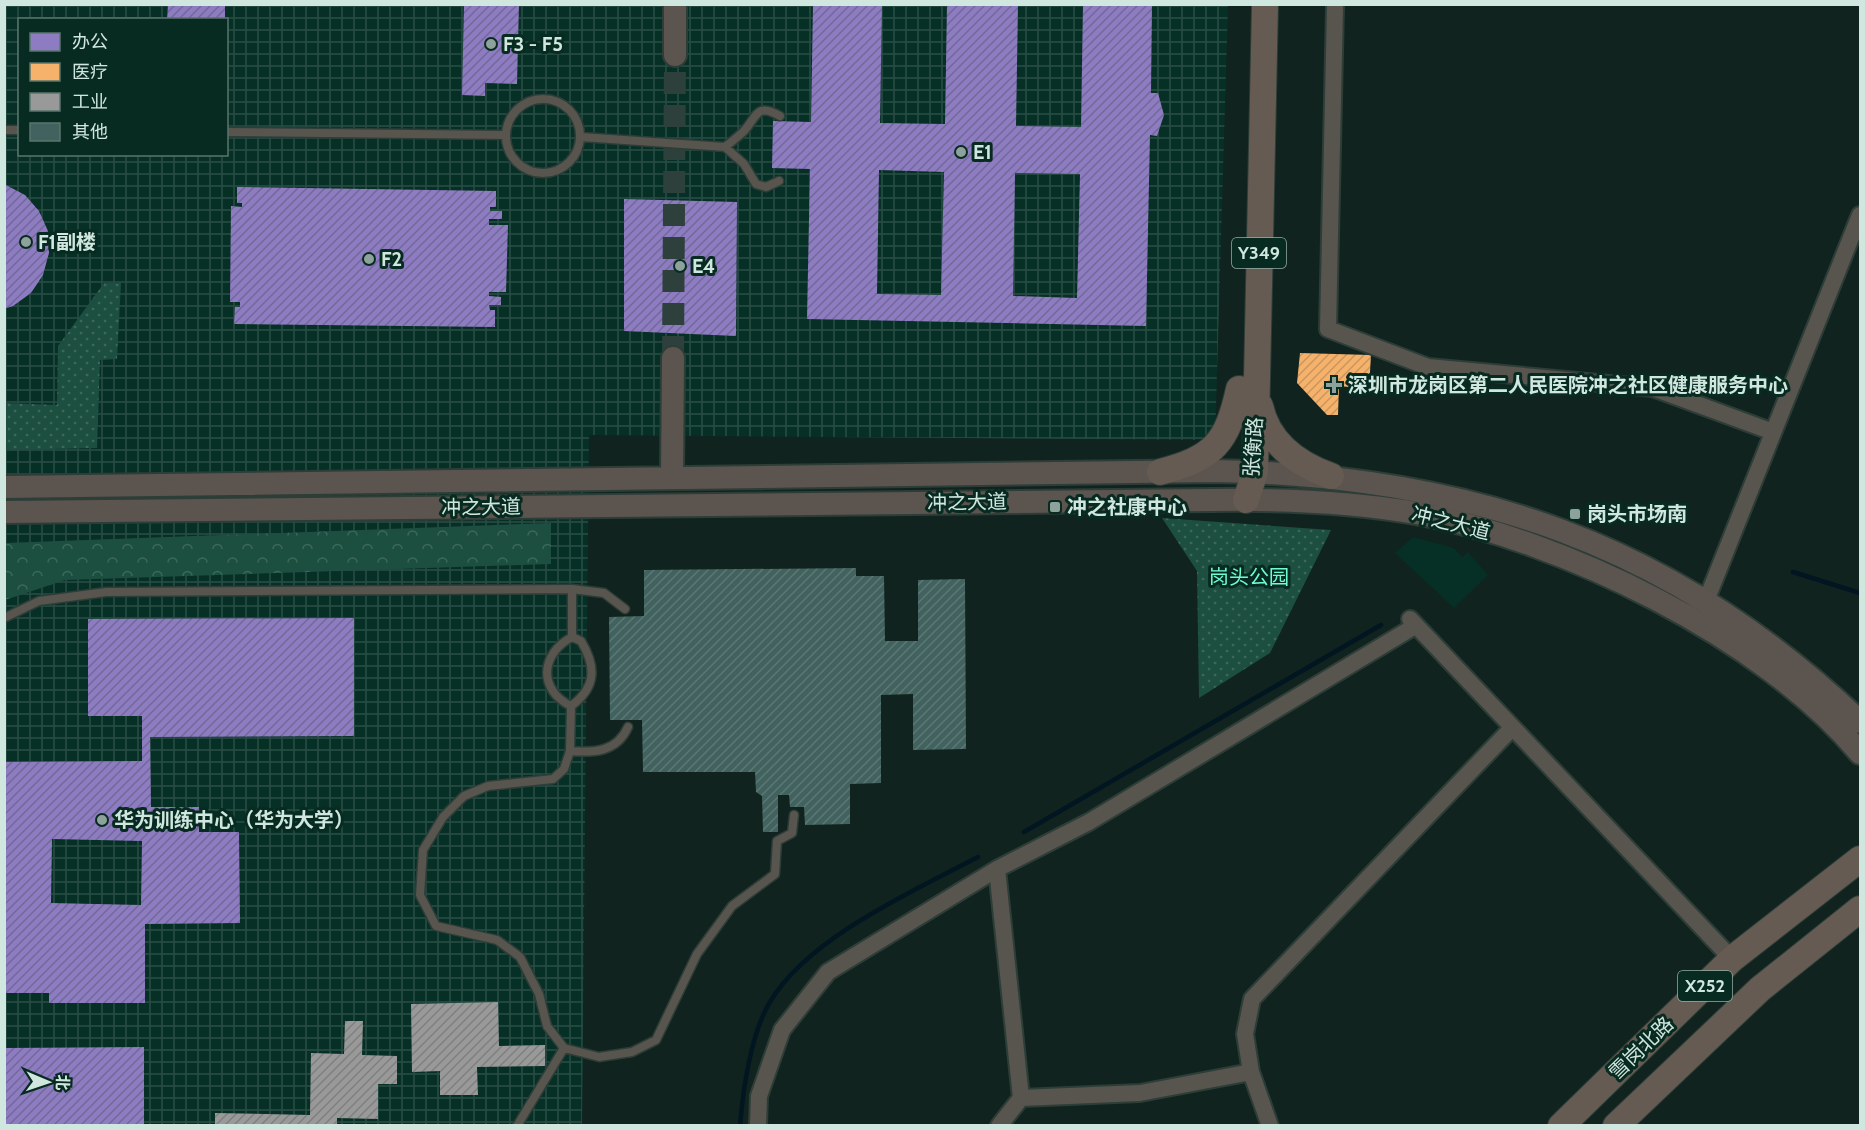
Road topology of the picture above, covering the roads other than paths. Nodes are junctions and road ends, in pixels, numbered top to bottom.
1 (675, 4) edge
2 (1248, 4) edge
3 (1265, 4) edge
4 (1335, 6) dead end
5 (675, 55) tunnel mouth
6 (780, 116) dead end
7 (228, 132) edge
8 (506, 135) junction
9 (581, 137) junction
10 (725, 147) junction
11 (779, 181) dead end
12 (1860, 215) edge
13 (673, 358) tunnel mouth
14 (1248, 389) junction
15 (1773, 432) junction
16 (1160, 472) junction
17 (1246, 472) junction
18 (1331, 476) junction
19 (672, 478) junction
20 (4, 487) edge
21 (1245, 500) junction
22 (4, 512) edge
23 (572, 589) junction
24 (1706, 602) junction
25 (625, 609) dead end
26 (4, 618) edge
27 (572, 638) junction
28 (571, 706) junction
29 (1860, 722) edge
30 (628, 727) dead end
31 (1512, 728) junction
32 (570, 751) junction
33 (1860, 753) edge
34 (794, 815) dead end
35 (1860, 859) edge
36 (997, 869) junction
37 (1859, 911) edge
38 (1732, 959) junction
39 (564, 1048) junction
40 (1251, 1072) junction
41 (1021, 1098) junction
42 (517, 1125) edge
43 (758, 1125) edge
44 (999, 1125) edge
45 (1270, 1125) edge
46 (1561, 1125) edge
47 (1616, 1125) edge

1 - 5 main road
2 - 14 main road, 张衡路
3 - 14 main road, 张衡路 / Y349
4 - 15 street
6 - 10 lane
7 - 8 lane
8 - 9 lane
8 - 9 lane
9 - 10 lane
10 - 11 lane
12 - 15 street
13 - 19 main road
14 - 16 main road
14 - 17 main road, 张衡路 / Y349
14 - 18 main road
15 - 24 street
16 - 17 main road, 冲之大道
16 - 19 main road, 冲之大道
17 - 18 main road, 冲之大道
17 - 21 main road, 张衡路 / Y349
18 - 24 main road, 冲之大道
19 - 20 main road, 冲之大道
21 - 22 main road, 冲之大道
21 - 33 main road, 冲之大道
23 - 25 lane
23 - 26 lane
23 - 27 lane
24 - 29 main road, 冲之大道
27 - 28 lane
27 - 28 lane
28 - 32 lane
30 - 32 lane
31 - 36 street
31 - 38 street
31 - 40 street
32 - 39 lane
34 - 39 lane
35 - 38 main road, 雪岗北路 / X252
36 - 41 street
36 - 43 street
37 - 47 main road, 雪岗北路 / X252
38 - 46 main road, 雪岗北路 / X252
39 - 42 lane
40 - 41 street
40 - 45 street
41 - 44 street

